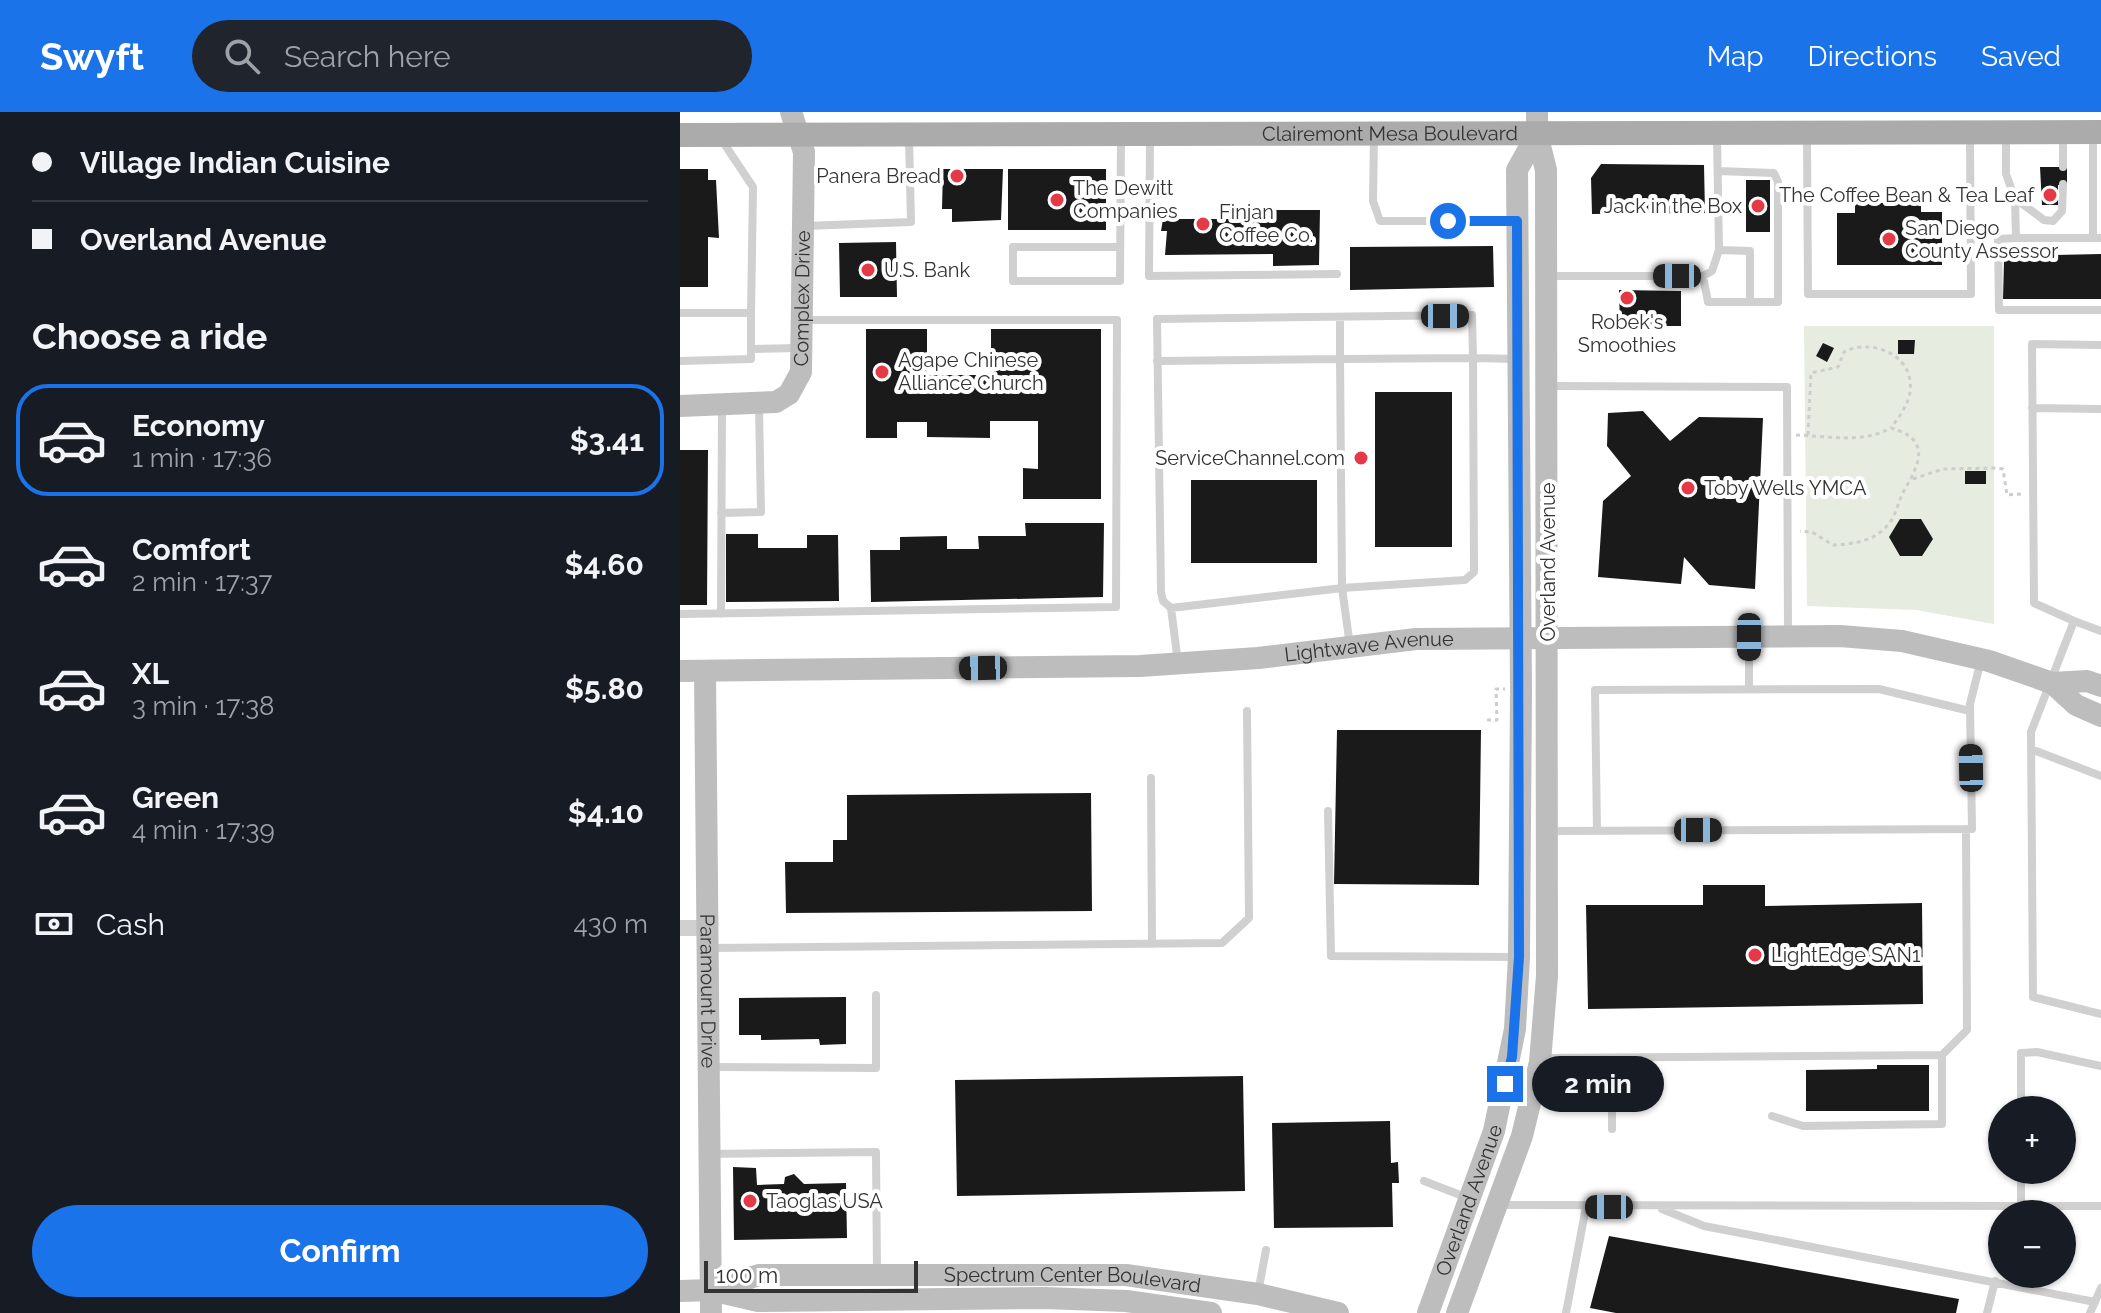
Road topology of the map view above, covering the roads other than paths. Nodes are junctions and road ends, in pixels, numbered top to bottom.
1 (791, 112) edge
2 (1537, 123) edge
3 (1807, 132) junction
4 (1970, 132) junction
5 (2006, 132) junction
6 (2063, 132) junction
7 (2097, 132) edge
8 (1717, 133) junction
9 (1121, 134) junction
10 (1150, 134) junction
11 (1374, 134) junction
12 (680, 135) edge
13 (718, 135) junction
14 (799, 136) junction
15 (909, 137) junction
16 (2097, 162) edge
17 (2063, 167) dead end
18 (1718, 171) junction
19 (2063, 184) dead end
20 (2015, 199) junction
21 (1517, 221) junction
22 (804, 226) junction
23 (2016, 238) junction
24 (2097, 238) edge
25 (1120, 247) junction
26 (1719, 250) junction
27 (1337, 274) dead end
28 (1547, 276) junction
29 (1703, 276) junction
30 (1750, 302) junction
31 (2101, 310) edge
32 (680, 313) edge
33 (751, 313) junction
34 (1340, 317) junction
35 (802, 320) junction
36 (2101, 345) edge
37 (801, 348) junction
38 (751, 349) junction
39 (1473, 358) junction
40 (1340, 359) junction
41 (1517, 359) junction
42 (680, 361) edge
43 (1157, 361) junction
44 (1546, 386) junction
45 (759, 405) junction
46 (680, 406) edge
47 (722, 406) junction
48 (2032, 408) junction
49 (2101, 409) edge
50 (721, 513) junction
51 (1342, 588) junction
52 (1171, 608) junction
53 (680, 614) edge
54 (721, 614) junction
55 (2074, 621) junction
56 (2101, 631) edge
57 (1788, 636) junction
58 (1749, 637) junction
59 (1521, 638) junction
60 (1548, 638) junction
61 (1350, 647) junction
62 (1981, 659) junction
63 (1178, 664) junction
64 (680, 671) edge
65 (705, 671) junction
66 (2052, 683) junction
67 (2101, 686) edge
68 (1749, 689) junction
69 (1247, 711) dead end
70 (1970, 711) junction
71 (2101, 716) edge
72 (2031, 749) junction
73 (2101, 776) edge
74 (1151, 778) dead end
75 (1328, 811) dead end
76 (1966, 829) junction
77 (1547, 831) junction
78 (1597, 831) junction
79 (680, 928) edge
80 (707, 938) junction
81 (1152, 944) junction
82 (1519, 957) junction
83 (876, 995) dead end
84 (2101, 1014) edge
85 (1942, 1055) junction
86 (1540, 1058) junction
87 (1612, 1058) junction
88 (2101, 1066) edge
89 (709, 1067) junction
90 (2021, 1096) edge
91 (1772, 1116) dead end
92 (1612, 1129) dead end
93 (709, 1154) junction
94 (1424, 1181) dead end
95 (1469, 1198) junction
96 (1496, 1205) junction
97 (1988, 1206) edge
98 (2076, 1206) edge
99 (2101, 1206) edge
100 (1586, 1207) junction
101 (1656, 1207) junction
102 (1266, 1250) dead end
103 (877, 1275) junction
104 (1988, 1280) edge
105 (1993, 1288) edge
106 (2028, 1288) edge
107 (2101, 1288) edge
108 (680, 1291) edge
109 (1258, 1294) junction
110 (711, 1302) edge
111 (2095, 1302) junction
112 (1026, 1305) edge
113 (830, 1307) edge
114 (1169, 1310) edge
115 (1211, 1313) edge
116 (1338, 1313) edge
117 (1428, 1313) edge
118 (1457, 1313) edge
119 (1566, 1313) edge
120 (1987, 1313) edge
121 (2090, 1313) edge

1 - 14 street, Complex Drive
2 - 8 main road, Clairemont Mesa Boulevard
2 - 11 main road, Clairemont Mesa Boulevard
2 - 21 street, Overland Avenue
2 - 28 street, Overland Avenue
3 - 4 main road, Clairemont Mesa Boulevard
3 - 4 lane
3 - 8 main road, Clairemont Mesa Boulevard
4 - 5 main road, Clairemont Mesa Boulevard
5 - 6 main road, Clairemont Mesa Boulevard
5 - 20 lane
6 - 7 main road, Clairemont Mesa Boulevard
6 - 17 lane
7 - 16 lane
8 - 18 lane
9 - 10 main road, Clairemont Mesa Boulevard
9 - 15 main road, Clairemont Mesa Boulevard
9 - 25 lane
10 - 11 main road, Clairemont Mesa Boulevard
10 - 27 lane
11 - 21 lane
12 - 13 main road, Clairemont Mesa Boulevard
13 - 14 main road, Clairemont Mesa Boulevard
13 - 33 lane
14 - 15 main road, Clairemont Mesa Boulevard
14 - 22 street, Complex Drive
15 - 22 lane
16 - 24 lane
18 - 26 lane
18 - 30 lane
19 - 20 lane
20 - 23 lane
21 - 41 street, Overland Avenue
22 - 35 street, Complex Drive
23 - 24 lane
23 - 31 lane
25 - 25 lane
26 - 29 lane
26 - 30 lane
28 - 29 lane
28 - 44 street, Overland Avenue
29 - 30 lane
32 - 33 lane
33 - 38 lane
34 - 39 lane
34 - 40 lane
34 - 43 lane
35 - 37 street, Complex Drive
35 - 54 lane
36 - 48 lane
37 - 38 lane
37 - 45 street, Complex Drive
38 - 42 lane
39 - 40 lane
39 - 41 lane
39 - 51 lane
40 - 43 lane
40 - 51 lane
41 - 59 street, Overland Avenue
43 - 52 lane
44 - 57 lane
44 - 60 street, Overland Avenue
45 - 47 street, Complex Drive
45 - 50 lane
46 - 47 street, Complex Drive
47 - 50 lane
48 - 49 lane
48 - 55 lane
50 - 54 lane
51 - 52 lane
51 - 61 lane
52 - 63 lane
53 - 54 lane
55 - 56 lane
55 - 66 lane
57 - 58 street, Lightwave Avenue
57 - 62 street, Lightwave Avenue
58 - 60 street, Lightwave Avenue
58 - 68 lane
59 - 60 street, Lightwave Avenue
59 - 61 street, Lightwave Avenue
59 - 82 street, Overland Avenue
60 - 77 street, Overland Avenue
61 - 63 street, Lightwave Avenue
62 - 66 street, Lightwave Avenue
62 - 70 lane
63 - 65 street, Lightwave Avenue
64 - 65 street, Lightwave Avenue
65 - 80 street, Paramount Drive
66 - 67 street, Lightwave Avenue
66 - 71 street, Lightwave Avenue
66 - 72 lane
68 - 70 lane
68 - 78 lane
69 - 81 lane
70 - 76 lane
72 - 73 lane
72 - 84 lane
74 - 81 lane
75 - 82 lane
76 - 78 lane
76 - 85 lane
77 - 78 lane
77 - 86 street, Overland Avenue
79 - 80 street
80 - 81 lane
80 - 89 street, Paramount Drive
82 - 95 street, Overland Avenue
83 - 89 lane
85 - 87 lane
85 - 91 lane
86 - 87 lane
86 - 96 street, Overland Avenue
87 - 92 lane
88 - 90 lane
89 - 93 street, Paramount Drive
93 - 103 lane
93 - 110 street, Paramount Drive
94 - 95 lane
95 - 117 street, Overland Avenue
96 - 100 lane
96 - 118 street, Overland Avenue
97 - 101 lane
98 - 99 lane
100 - 101 lane
100 - 119 lane
101 - 104 lane
102 - 109 lane
103 - 109 street, Spectrum Center Boulevard
103 - 110 street, Spectrum Center Boulevard
105 - 120 lane
106 - 111 lane
107 - 111 lane
108 - 110 street, Spectrum Center Boulevard
109 - 116 street, Spectrum Center Boulevard
110 - 113 street, Spectrum Center Boulevard
111 - 121 lane
112 - 113 street, Spectrum Center Boulevard
112 - 114 street, Spectrum Center Boulevard
114 - 115 street, Spectrum Center Boulevard

